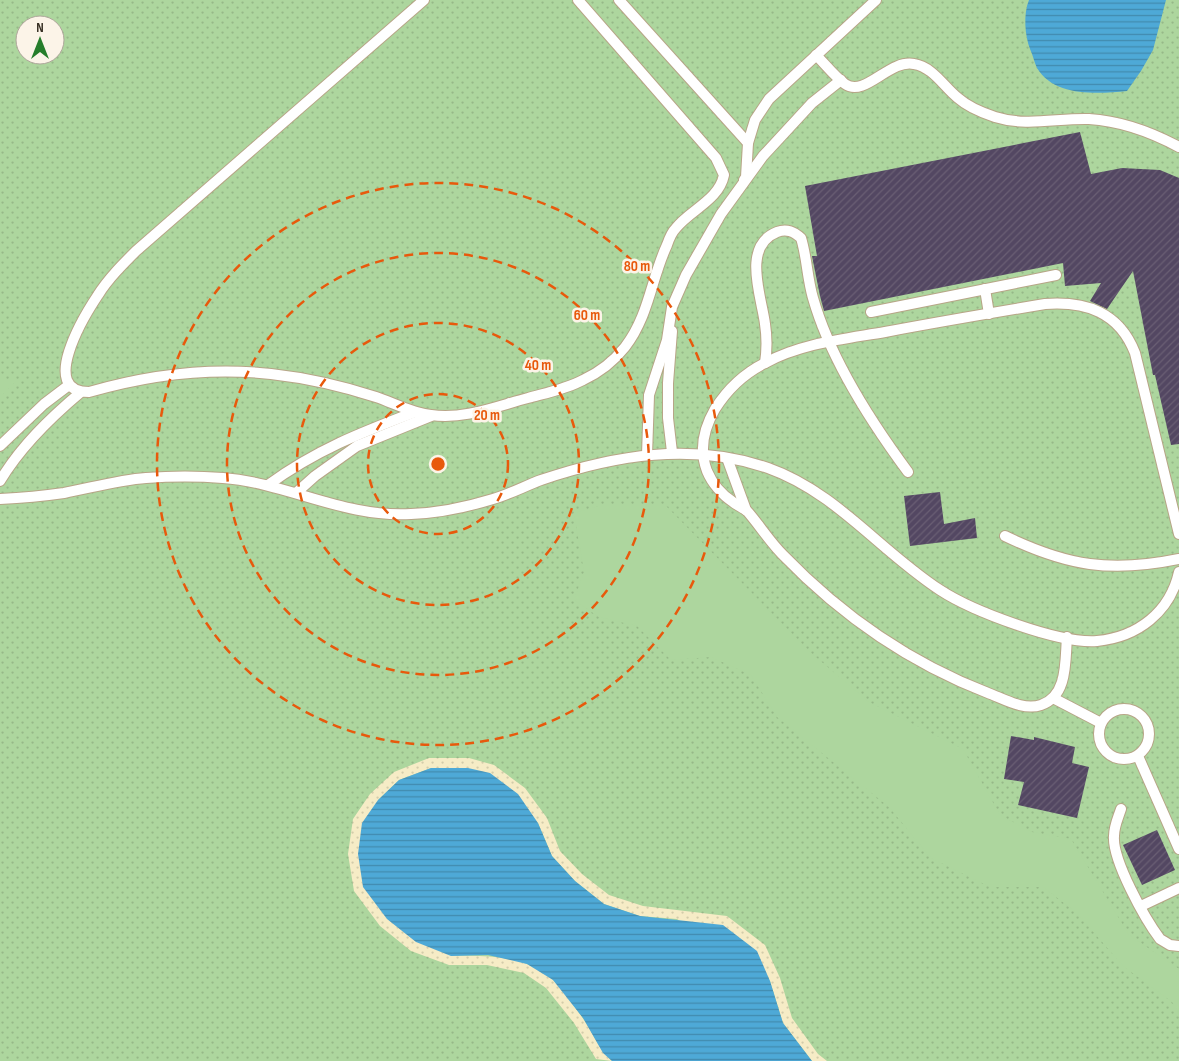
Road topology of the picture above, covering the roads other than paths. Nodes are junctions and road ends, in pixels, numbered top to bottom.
1 (424, 0) edge
2 (578, 0) edge
3 (619, 0) edge
4 (876, 0) edge
5 (816, 55) junction
6 (841, 80) junction
7 (748, 143) junction
8 (1179, 147) edge
9 (741, 185) junction
10 (1056, 275) dead end
11 (985, 290) junction
12 (672, 307) junction
13 (872, 312) dead end
14 (989, 314) junction
15 (831, 341) junction
16 (765, 363) junction
17 (69, 385) junction
18 (81, 392) junction
19 (415, 412) junction
20 (431, 416) junction
21 (0, 446) edge
22 (672, 452) junction
23 (702, 453) junction
24 (647, 454) junction
25 (727, 458) junction
26 (908, 472) dead end
27 (0, 481) edge
28 (268, 485) junction
29 (296, 493) junction
30 (0, 499) edge
31 (746, 510) junction
32 (1179, 534) edge
33 (1004, 536) dead end
34 (1179, 559) edge
35 (1179, 572) edge
36 (1067, 637) junction
37 (1053, 698) junction
38 (1101, 723) junction
39 (1138, 756) junction
40 (1121, 809) dead end
41 (1179, 822) edge
42 (1169, 826) junction
43 (1179, 849) edge
44 (1179, 888) edge
45 (1141, 906) junction
46 (1179, 946) edge

1 - 17 lane
2 - 20 lane
3 - 7 lane
4 - 5 lane
5 - 6 lane
5 - 7 lane
6 - 8 lane
6 - 9 lane
7 - 9 lane
9 - 12 lane
10 - 11 lane
11 - 13 lane
11 - 14 lane
12 - 22 lane
12 - 24 lane
14 - 15 lane
14 - 32 lane
15 - 16 lane
15 - 16 lane
15 - 26 lane
16 - 23 lane
17 - 18 lane
17 - 21 lane
18 - 19 lane
18 - 27 lane
19 - 20 lane
19 - 28 lane
20 - 29 lane
22 - 23 lane
22 - 24 lane
23 - 25 lane
23 - 31 lane
24 - 29 lane
25 - 31 lane
25 - 36 lane
28 - 29 lane
28 - 30 lane
31 - 37 lane
33 - 34 lane
35 - 36 lane
36 - 37 lane
37 - 38 lane
38 - 39 lane
38 - 39 lane
39 - 42 lane
40 - 45 lane
41 - 42 lane
42 - 43 lane
44 - 45 lane
45 - 46 lane

